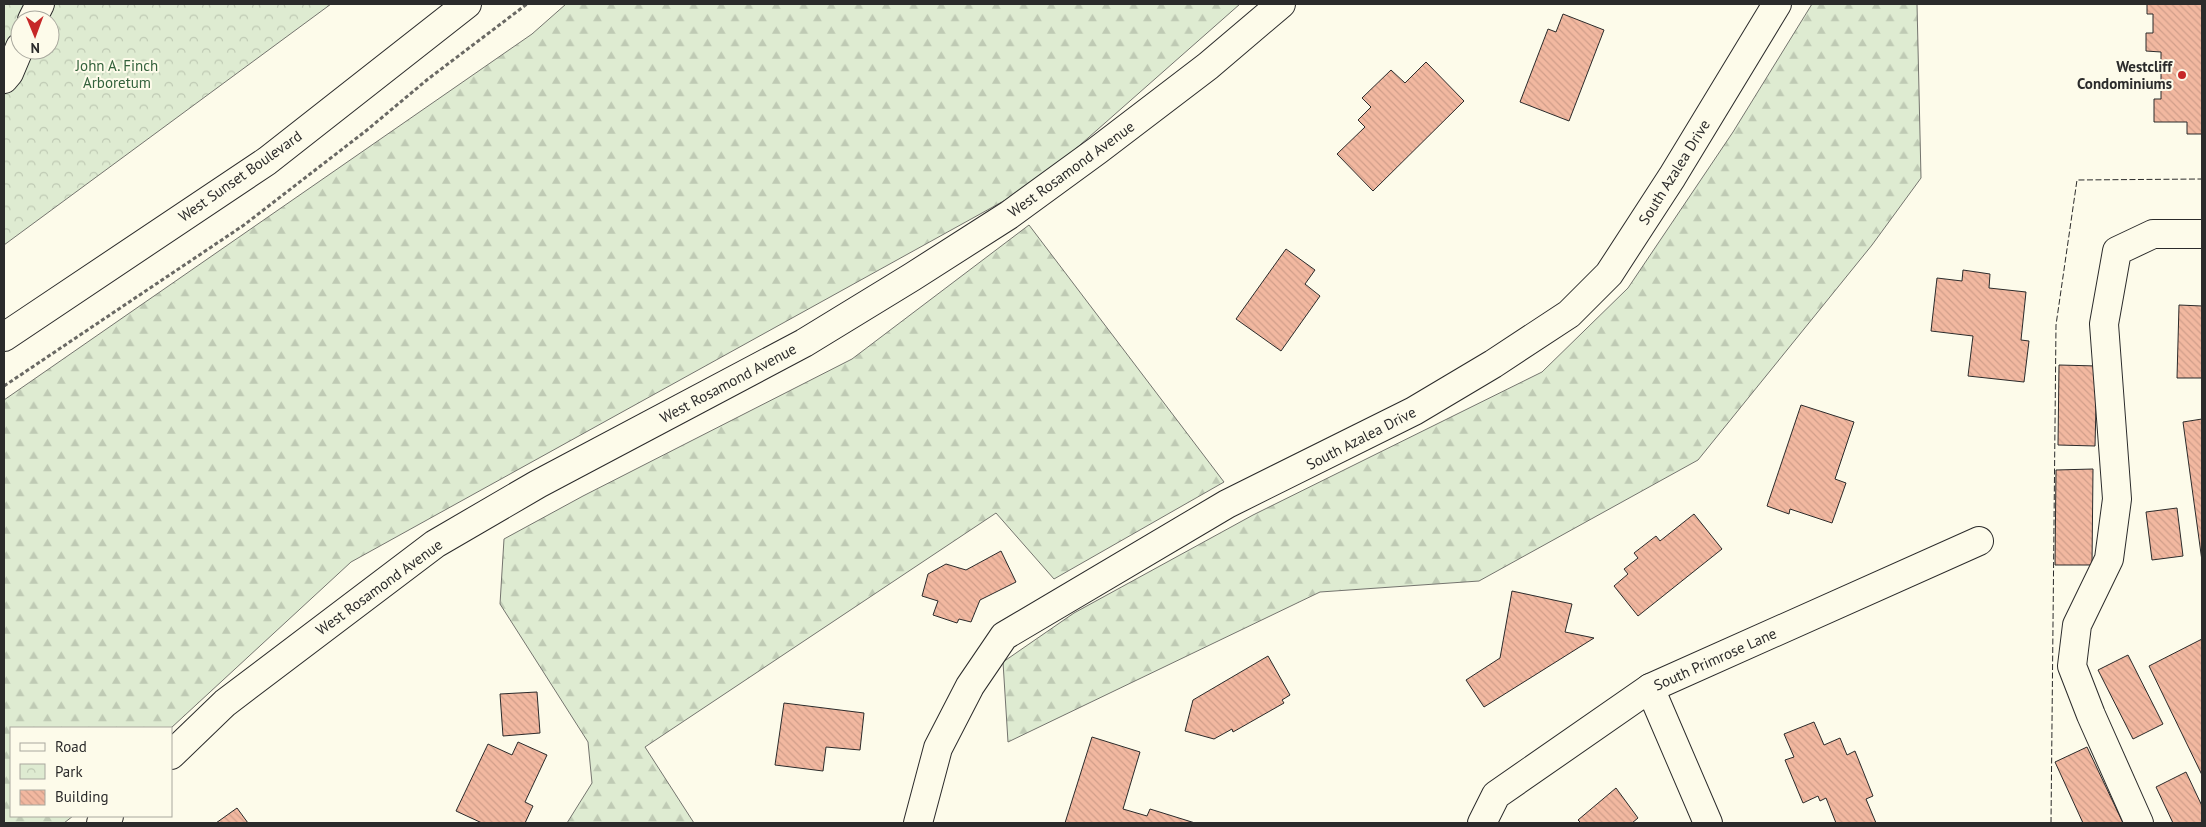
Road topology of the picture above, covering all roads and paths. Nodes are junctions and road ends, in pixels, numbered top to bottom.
1 (467, 4) edge
2 (1282, 4) edge
3 (1777, 4) edge
4 (14, 60) edge
5 (4, 79) edge
6 (2202, 234) edge
7 (4, 337) edge
8 (1979, 542) dead end
9 (1650, 688) junction
10 (172, 754) edge
11 (918, 823) edge
12 (1482, 823) edge
13 (1708, 823) edge
14 (2139, 823) edge

1 - 7 street, West Sunset Boulevard
2 - 10 street, West Rosamond Avenue
3 - 11 street, South Azalea Drive
4 - 5 street
6 - 14 street
8 - 9 street, South Primrose Lane
9 - 12 street, South Primrose Lane
9 - 13 street

